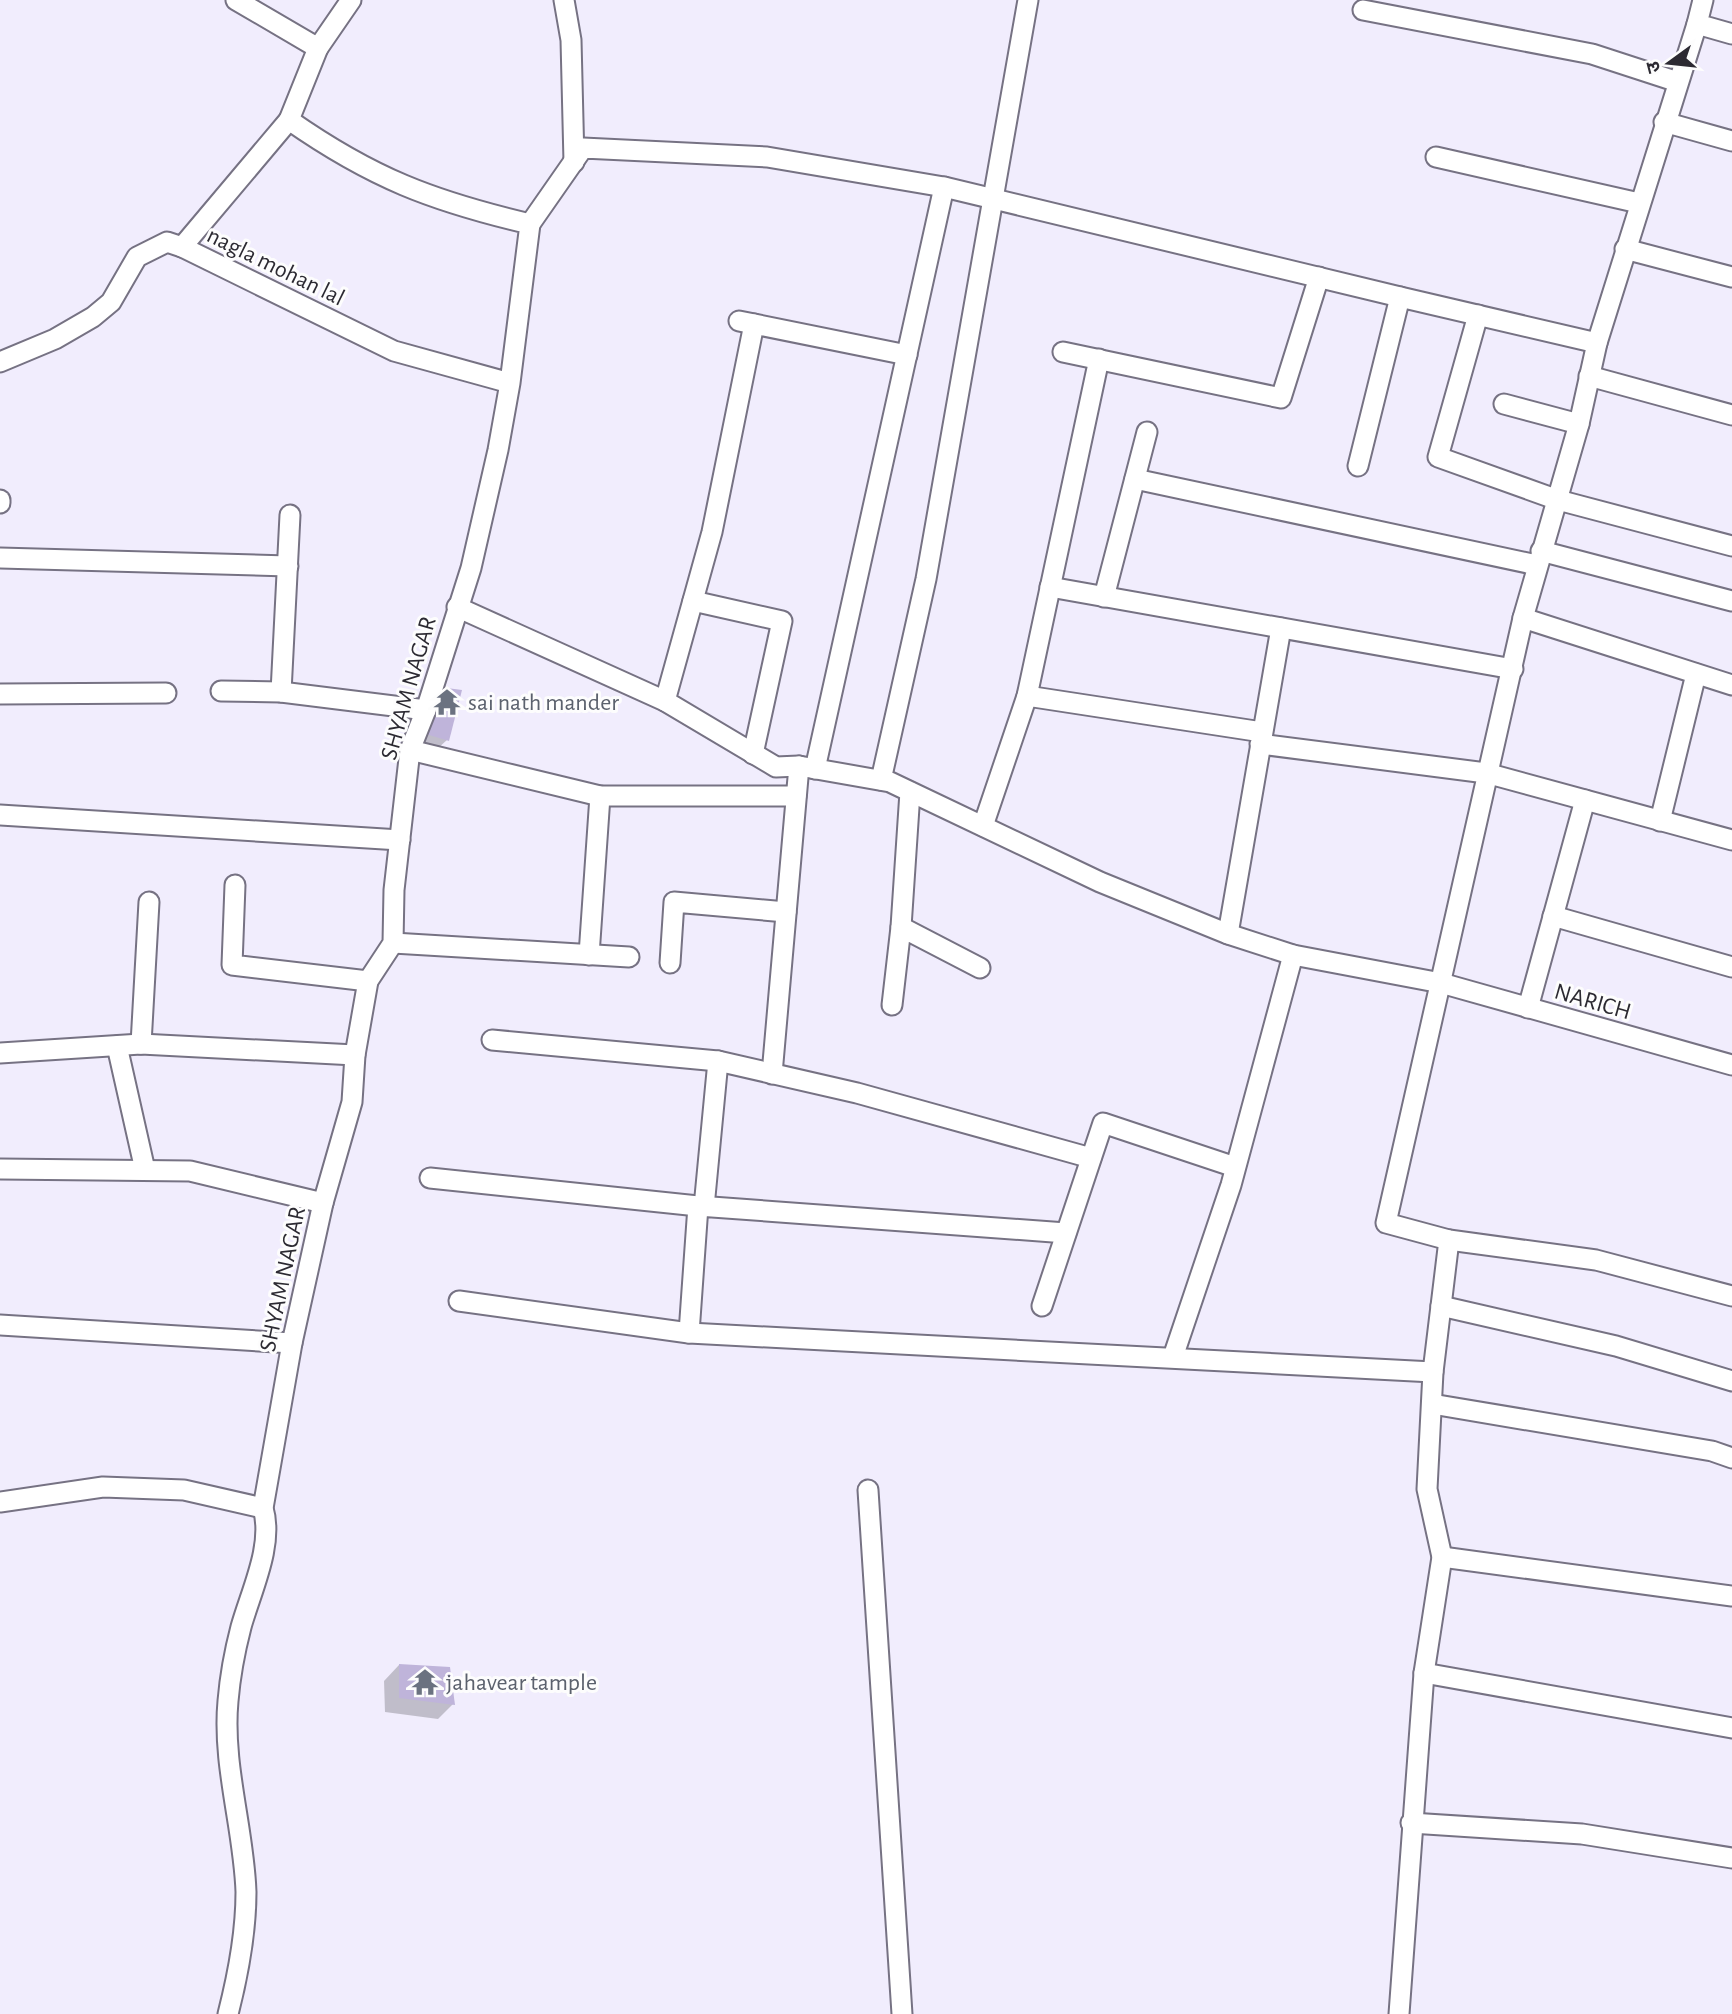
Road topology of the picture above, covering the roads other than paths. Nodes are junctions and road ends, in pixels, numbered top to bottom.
1 (236, 0) edge
2 (351, 0) edge
3 (564, 0) edge
4 (1028, 0) edge
5 (1703, 0) edge
6 (1363, 10) dead end
7 (1696, 23) junction
8 (1732, 34) edge
9 (318, 48) junction
10 (1678, 82) junction
11 (289, 120) junction
12 (1664, 122) junction
13 (1732, 141) edge
14 (1436, 158) dead end
15 (574, 162) junction
16 (944, 187) junction
17 (993, 200) junction
18 (1639, 204) junction
19 (530, 224) junction
20 (182, 247) junction
21 (1625, 249) junction
22 (1320, 277) junction
23 (1732, 277) edge
24 (1400, 297) junction
25 (1478, 315) junction
26 (1597, 343) junction
27 (1063, 352) dead end
28 (907, 355) junction
29 (1099, 359) junction
30 (0, 362) edge
31 (1589, 376) junction
32 (510, 383) junction
33 (1504, 404) dead end
34 (1732, 415) edge
35 (1579, 424) junction
36 (1147, 432) dead end
37 (1358, 466) dead end
38 (1135, 479) junction
39 (1558, 500) junction
40 (290, 515) dead end
41 (1732, 546) edge
42 (0, 558) edge
43 (1539, 558) junction
44 (288, 566) junction
45 (1049, 587) junction
46 (1104, 597) junction
47 (693, 601) junction
48 (1732, 601) edge
49 (457, 607) junction
50 (1523, 618) junction
51 (1281, 628) junction
52 (1513, 669) junction
53 (1696, 674) junction
54 (1732, 685) edge
55 (221, 691) dead end
56 (281, 692) junction
57 (166, 693) dead end
58 (0, 694) edge
59 (1027, 696) junction
60 (665, 701) junction
61 (426, 710) junction
62 (1261, 738) junction
63 (410, 750) junction
64 (753, 754) junction
65 (807, 768) junction
66 (1486, 773) junction
67 (881, 780) junction
68 (911, 792) junction
69 (600, 796) junction
70 (796, 796) junction
71 (1585, 800) junction
72 (0, 815) edge
73 (1660, 821) junction
74 (983, 826) junction
75 (400, 840) junction
76 (1732, 840) edge
77 (234, 886) dead end
78 (149, 902) dead end
79 (786, 912) junction
80 (1553, 916) junction
81 (901, 927) junction
82 (1228, 934) junction
83 (393, 943) junction
84 (590, 955) junction
85 (1293, 955) junction
86 (629, 957) dead end
87 (670, 963) dead end
88 (1732, 967) edge
89 (979, 968) dead end
90 (368, 981) junction
91 (1441, 983) junction
92 (892, 1006) dead end
93 (1528, 1008) junction
94 (492, 1040) dead end
95 (141, 1044) junction
96 (117, 1046) junction
97 (0, 1054) edge
98 (355, 1055) junction
99 (718, 1061) junction
100 (1732, 1065) edge
101 (772, 1074) junction
102 (1091, 1157) junction
103 (1235, 1167) junction
104 (0, 1169) edge
105 (145, 1170) junction
106 (430, 1178) dead end
107 (323, 1203) junction
108 (701, 1206) junction
109 (1066, 1233) junction
110 (1449, 1240) junction
111 (1732, 1296) edge
112 (458, 1301) dead end
113 (1042, 1306) dead end
114 (1441, 1306) junction
115 (0, 1325) edge
116 (689, 1332) junction
117 (292, 1343) junction
118 (1173, 1357) junction
119 (1433, 1372) junction
120 (1732, 1381) edge
121 (1432, 1404) junction
122 (1732, 1458) edge
123 (868, 1490) dead end
124 (0, 1502) edge
125 (263, 1508) junction
126 (1442, 1557) junction
127 (1732, 1596) edge
128 (1424, 1672) junction
129 (1732, 1728) edge
130 (1411, 1823) junction
131 (1732, 1858) edge
132 (229, 2014) edge
133 (902, 2014) edge
134 (1399, 2014) edge

1 - 9 street
2 - 9 street, nagla mohan lal
3 - 15 street
4 - 17 street
5 - 7 street
6 - 10 street
7 - 8 street
7 - 10 street
9 - 11 street, nagla mohan lal
10 - 12 street
11 - 19 street
11 - 20 street, nagla mohan lal
12 - 13 street
12 - 18 street
14 - 18 street
15 - 16 street
15 - 19 street
16 - 17 street
16 - 28 street
17 - 22 street
17 - 67 street
18 - 21 street
19 - 32 street
20 - 30 street
20 - 32 street, nagla mohan lal
21 - 23 street
21 - 26 street
22 - 24 street
22 - 29 street
24 - 25 street
24 - 37 street
25 - 26 street
25 - 39 street
26 - 31 street
27 - 29 street
28 - 47 street
28 - 65 street
29 - 45 street
31 - 34 street
31 - 35 street
32 - 49 street, SHYAM NAGAR
33 - 35 street
35 - 39 street
36 - 38 street
38 - 43 street
38 - 46 street
39 - 41 street
39 - 43 street
40 - 44 street
42 - 44 street
43 - 48 street
43 - 50 street
44 - 56 street
45 - 46 street
45 - 59 street
46 - 51 street
47 - 60 street
47 - 64 street
49 - 60 street, NARICH
49 - 61 street, SHYAM NAGAR
50 - 52 street
50 - 53 street
51 - 52 street
51 - 62 street
52 - 66 street
53 - 54 street
53 - 73 street
55 - 56 street
56 - 61 street
57 - 58 street
59 - 62 street
59 - 74 street
60 - 64 street, NARICH
61 - 63 street, SHYAM NAGAR
62 - 66 street
62 - 82 street
63 - 69 street
63 - 75 street, SHYAM NAGAR
64 - 65 street, NARICH
65 - 67 street, NARICH
65 - 70 street
66 - 71 street
66 - 91 street
67 - 68 street, NARICH
68 - 74 street, NARICH
68 - 81 street
69 - 70 street
69 - 84 street
70 - 79 street
71 - 73 street
71 - 80 street
72 - 75 street
73 - 76 street
74 - 82 street, NARICH
75 - 83 street, SHYAM NAGAR
77 - 90 street
78 - 95 street
79 - 87 street
79 - 101 street
80 - 88 street
80 - 93 street
81 - 89 street
81 - 92 street
82 - 85 street, NARICH
83 - 84 street
83 - 90 street, SHYAM NAGAR
84 - 86 street
85 - 91 street, NARICH
85 - 103 street
90 - 98 street, SHYAM NAGAR
91 - 93 street, NARICH
91 - 110 street
93 - 100 street, NARICH
94 - 99 street
95 - 96 street
95 - 98 street
96 - 97 street
96 - 105 street
98 - 107 street, SHYAM NAGAR
99 - 101 street
99 - 108 street
101 - 102 street
102 - 103 street
102 - 109 street
103 - 118 street
104 - 105 street
105 - 107 street
106 - 108 street
107 - 117 street, SHYAM NAGAR
108 - 109 street
108 - 116 street
109 - 113 street
110 - 111 street
110 - 114 street
112 - 116 street
114 - 119 street
114 - 120 street
115 - 117 street
116 - 118 street
117 - 125 street, SHYAM NAGAR
118 - 119 street
119 - 121 street
121 - 122 street
121 - 126 street
123 - 133 street
124 - 125 street
125 - 132 street, SHYAM NAGAR
126 - 127 street
126 - 128 street
128 - 129 street
128 - 130 street
130 - 131 street
130 - 134 street

